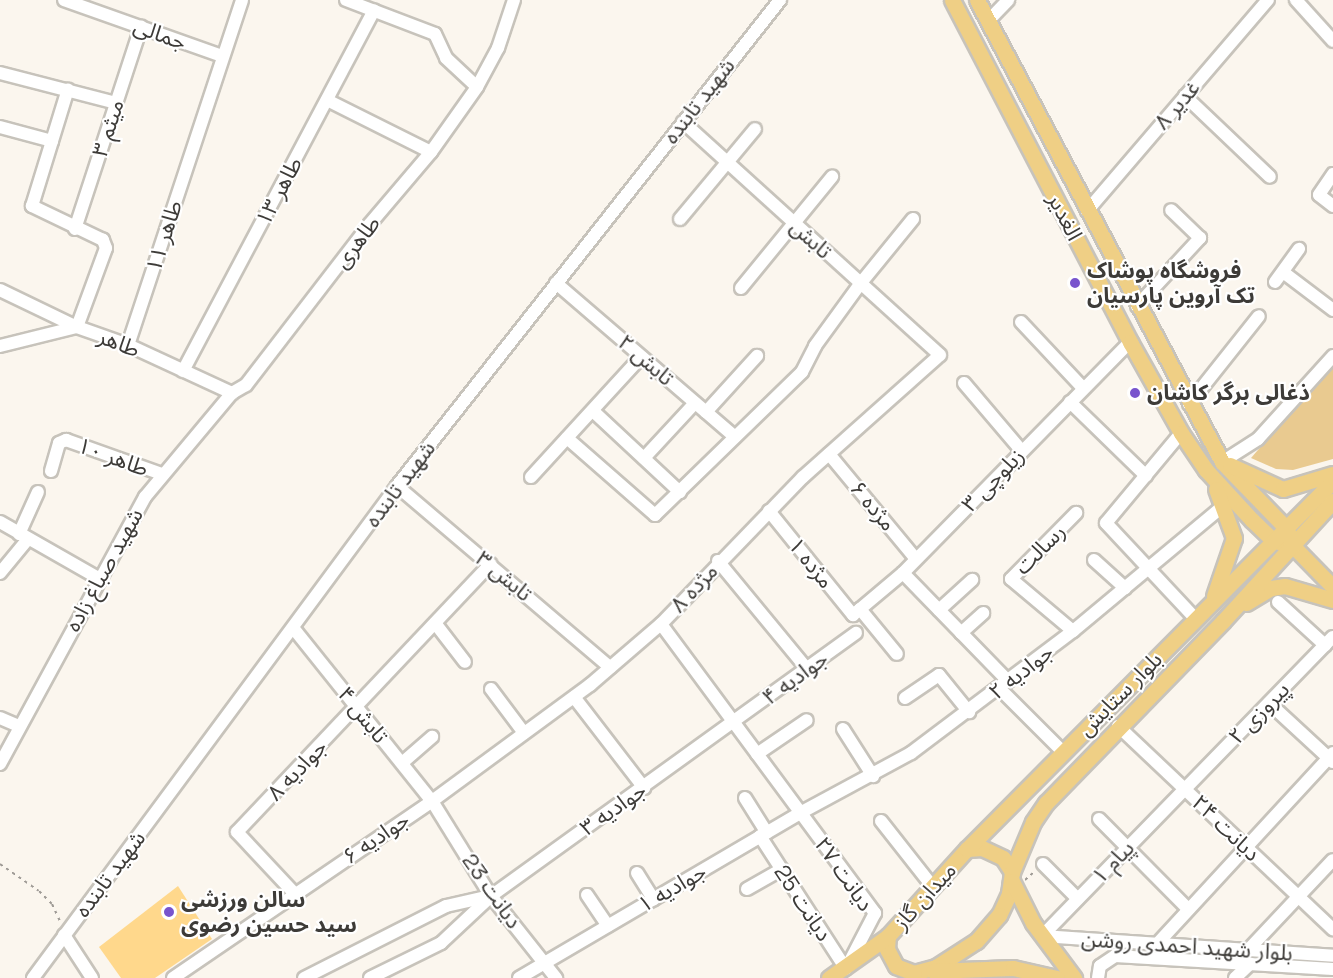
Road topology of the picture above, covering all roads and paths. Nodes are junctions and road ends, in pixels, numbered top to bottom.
1 (64, 0) edge
2 (242, 0) edge
3 (514, 0) edge
4 (780, 0) edge
5 (952, 0) edge
6 (977, 0) edge
7 (1008, 0) edge
8 (1268, 0) edge
9 (1296, 0) edge
10 (351, 1) edge
11 (90, 4) edge
12 (374, 11) junction
13 (988, 21) junction
14 (141, 27) junction
15 (1333, 41) edge
16 (222, 56) junction
17 (0, 73) edge
18 (477, 87) junction
19 (68, 89) junction
20 (1185, 96) junction
21 (327, 100) junction
22 (116, 104) junction
23 (683, 122) junction
24 (0, 127) edge
25 (755, 129) dead end
26 (52, 141) junction
27 (431, 152) junction
28 (728, 163) junction
29 (1333, 174) edge
30 (832, 177) dead end
31 (1270, 177) dead end
32 (1333, 206) edge
33 (1171, 210) dead end
34 (1087, 211) junction
35 (680, 219) dead end
36 (913, 219) dead end
37 (794, 223) junction
38 (75, 229) junction
39 (1299, 249) dead end
40 (1283, 272) junction
41 (1275, 282) dead end
42 (556, 283) junction
43 (860, 284) junction
44 (741, 288) dead end
45 (0, 290) edge
46 (1137, 306) junction
47 (1333, 310) edge
48 (1259, 316) dead end
49 (1021, 322) dead end
50 (77, 327) junction
51 (1130, 342) junction
52 (128, 345) junction
53 (0, 346) edge
54 (757, 356) dead end
55 (939, 356) joint
56 (1333, 356) edge
57 (641, 357) junction
58 (1165, 360) junction
59 (183, 371) junction
60 (1145, 371) junction
61 (964, 383) dead end
62 (1083, 388) junction
63 (232, 393) junction
64 (1070, 402) junction
65 (695, 403) junction
66 (1189, 404) junction
67 (593, 411) junction
68 (706, 412) junction
69 (1181, 433) junction
70 (735, 437) junction
71 (567, 438) junction
72 (1021, 450) junction
73 (829, 454) junction
74 (644, 458) junction
75 (1222, 462) junction
76 (1206, 470) junction
77 (51, 471) dead end
78 (162, 474) junction
79 (1333, 474) edge
80 (1146, 476) junction
81 (531, 477) dead end
82 (1333, 481) edge
83 (397, 486) junction
84 (38, 492) dead end
85 (680, 492) junction
86 (1333, 501) edge
87 (1224, 505) junction
88 (770, 511) junction
89 (1076, 513) dead end
90 (0, 522) edge
91 (1287, 529) junction
92 (24, 536) junction
93 (1274, 541) junction
94 (1292, 545) junction
95 (916, 559) junction
96 (1094, 560) dead end
97 (718, 561) junction
98 (490, 564) junction
99 (1148, 568) junction
100 (0, 573) edge
101 (903, 573) junction
102 (98, 578) junction
103 (972, 580) dead end
104 (1333, 586) edge
105 (1125, 588) junction
106 (1213, 600) junction
107 (1333, 600) edge
108 (1278, 602) dead end
109 (939, 610) junction
110 (857, 612) junction
111 (983, 613) dead end
112 (1195, 618) junction
113 (1223, 621) junction
114 (435, 623) junction
115 (661, 624) junction
116 (294, 629) junction
117 (1073, 631) junction
118 (856, 633) dead end
119 (961, 633) junction
120 (1329, 641) edge
121 (897, 654) dead end
122 (465, 662) dead end
123 (610, 667) junction
124 (807, 669) junction
125 (1141, 674) junction
126 (1004, 685) junction
127 (1156, 688) junction
128 (491, 689) dead end
129 (574, 697) junction
130 (905, 698) dead end
131 (1269, 703) junction
132 (358, 708) junction
133 (969, 712) junction
134 (0, 718) edge
135 (807, 720) dead end
136 (734, 722) junction
137 (19, 726) junction
138 (1118, 726) junction
139 (843, 729) dead end
140 (524, 733) junction
141 (432, 737) dead end
142 (1063, 752) junction
143 (757, 754) junction
144 (1331, 758) edge
145 (402, 763) junction
146 (0, 764) edge
147 (873, 776) junction
148 (644, 788) junction
149 (1185, 789) junction
150 (745, 798) dead end
151 (432, 801) junction
152 (800, 813) junction
153 (1099, 819) dead end
154 (881, 821) dead end
155 (764, 835) junction
156 (1246, 846) junction
157 (1127, 848) junction
158 (968, 849) junction
159 (1333, 860) edge
160 (0, 864) edge
161 (1043, 864) joint
162 (782, 869) junction
163 (637, 873) dead end
164 (1014, 880) junction
165 (933, 887) junction
166 (747, 889) dead end
167 (295, 894) junction
168 (587, 895) dead end
169 (492, 896) junction
170 (1296, 896) junction
171 (653, 899) junction
172 (1078, 899) junction
173 (1188, 909) junction
174 (608, 926) junction
175 (1333, 930) edge
176 (64, 934) junction
177 (888, 936) junction
178 (1042, 936) junction
179 (1157, 944) junction
180 (1210, 948) junction
181 (1249, 948) junction
182 (1333, 956) edge
183 (1210, 961) junction
184 (545, 963) junction
185 (1250, 964) junction
186 (846, 969) junction
187 (1333, 969) edge
188 (913, 974) edge
189 (33, 978) edge
190 (92, 978) edge
191 (173, 978) edge
192 (304, 978) edge
193 (370, 978) edge
194 (519, 978) edge
195 (556, 978) edge
196 (829, 978) edge
197 (1057, 978) edge
198 (1074, 978) edge
199 (1098, 978) edge
200 (1236, 978) edge

1 - 11 street, جمالی
2 - 16 street
3 - 18 street, طاهری
4 - 23 street, شهید تابنده
5 - 51 main road, الغدیر
6 - 13 main road, الغدیر
7 - 13 street
8 - 20 street, غدیر ۸
9 - 15 street
10 - 12 street
11 - 14 street, جمالی
12 - 18 street
12 - 21 street, طاهر ۱۳
13 - 34 main road, الغدیر
14 - 16 street, جمالی
14 - 22 street, میثم ۳
16 - 52 street, طاهر ۱۱
17 - 19 street
18 - 27 street, طاهری
19 - 22 street
19 - 26 street
20 - 31 street
20 - 34 street, غدیر ۸
21 - 27 street
21 - 59 street, طاهر ۱۳
22 - 38 street, میثم ۳
23 - 28 street, تابش
23 - 42 street, شهید تابنده
24 - 26 street
25 - 28 street
26 - 38 street
27 - 63 street, طاهری
28 - 35 street
28 - 37 street, تابش
29 - 32 street
30 - 37 street
33 - 46 street
34 - 46 main road, الغدیر
36 - 43 street
37 - 43 street, تابش
37 - 44 street
38 - 50 street
39 - 40 street
40 - 41 street
40 - 47 street
42 - 57 street, تابش ۲
42 - 83 street, شهید تابنده
43 - 55 street, تابش
43 - 70 street
45 - 50 street
46 - 58 main road, الغدیر
48 - 66 street
49 - 62 street
50 - 52 street, طاهر
50 - 53 street, طاهر
51 - 60 main road, الغدیر
51 - 62 street, زیلوچی ۳
52 - 59 street, طاهر
54 - 68 street
55 - 73 street, مژده ۸
56 - 75 street
57 - 65 street, تابش ۲
57 - 67 street
58 - 60 main road
58 - 66 main road, الغدیر
59 - 63 street, طاهر
60 - 69 main road, الغدیر
61 - 72 street
62 - 64 street, زیلوچی ۳
63 - 78 street, شهید صباغ زاده
64 - 72 street, زیلوچی ۳
64 - 80 street
65 - 68 street, تابش ۲
65 - 74 street
66 - 75 main road, الغدیر
67 - 71 street
67 - 74 street
68 - 70 street, تابش ۲
69 - 76 main road, الغدیر
69 - 80 street
70 - 85 street
71 - 81 street
71 - 85 street
72 - 95 street, زیلوچی ۳
73 - 88 street, مژده ۸
73 - 95 street, مژده ۶
74 - 85 street
75 - 79 main road
75 - 91 main road, الغدیر
76 - 87 main road
76 - 93 main road, الغدیر
77 - 78 street, طاهر ۱۰
78 - 102 street, شهید صباغ زاده
80 - 99 street
82 - 91 main road, بلوار ستایش
83 - 98 street, تابش ۳
83 - 116 street, شهید تابنده
84 - 92 street
86 - 94 main road, بلوار ستایش
87 - 99 street, جوادیه ۲
87 - 106 main road
88 - 97 street, مژده ۸
88 - 110 street, مژده ۱
89 - 117 street, رسالت
90 - 92 street
91 - 93 main road, بلوار ستایش
91 - 94 main road, الغدیر
92 - 100 street
92 - 102 street
93 - 94 main road
93 - 106 main road, بلوار ستایش
94 - 104 main road
94 - 113 main road, بلوار ستایش
95 - 101 street, زیلوچی ۳
96 - 105 street
97 - 115 street, مژده ۸
97 - 124 street
98 - 114 street, جوادیه ۸
98 - 123 street, تابش ۳
99 - 105 street, جوادیه ۲
99 - 112 street
101 - 109 street
101 - 110 street, زیلوچی ۳
102 - 137 street, شهید صباغ زاده
103 - 109 street
105 - 117 street, جوادیه ۲
106 - 112 main road, بلوار ستایش
107 - 113 main road
108 - 120 street
109 - 119 street
110 - 121 street, مژده ۱
111 - 119 street
112 - 125 main road, بلوار ستایش
113 - 127 main road, بلوار ستایش
114 - 122 street
114 - 132 street, جوادیه ۸
115 - 123 street, مژده ۸
115 - 136 street
116 - 132 street, تابش ۴
116 - 176 street, شهید تابنده
117 - 126 street, جوادیه ۲
118 - 124 street, جوادیه ۴
119 - 126 street
120 - 131 street, پیروزی ۲
123 - 129 street, مژده ۸
124 - 136 street, جوادیه ۴
125 - 127 main road
125 - 142 main road, بلوار ستایش
126 - 133 street, جوادیه ۲
126 - 142 street
127 - 138 main road, بلوار ستایش
128 - 140 street
129 - 140 street, مژده ۸
129 - 148 street
130 - 133 street
131 - 144 street
131 - 149 street, پیروزی ۲
132 - 145 street, تابش ۴
132 - 167 street, جوادیه ۸
133 - 147 street, جوادیه ۲
134 - 137 street
135 - 143 street
136 - 143 street
136 - 148 street, جوادیه ۳
137 - 146 street, شهید صباغ زاده
138 - 149 street, دیانت ۲۴
138 - 164 main road, بلوار ستایش
139 - 147 street
140 - 151 street, مژده ۸
141 - 145 street
142 - 158 main road, بلوار ستایش
143 - 152 street
144 - 156 street
145 - 151 street, تابش ۴
147 - 152 street, جوادیه ۲
148 - 169 street, جوادیه ۳
149 - 156 street, دیانت ۲۴
149 - 157 street, پیام ۱
150 - 155 street, دیانت 25
151 - 167 street, جوادیه ۶
151 - 169 street, دیانت 23
152 - 155 street, جوادیه ۱
152 - 186 street, دیانت ۲۷
153 - 157 street
154 - 165 street
155 - 162 street, دیانت 25
155 - 171 street, جوادیه ۱
156 - 170 street, دیانت ۲۴
156 - 173 street
157 - 172 street, پیام ۱
157 - 173 street
158 - 164 main road, میدان گاز
158 - 165 main road, میدان گاز
159 - 170 street
160 - 176 path
161 - 164 path
161 - 172 street
162 - 166 street
162 - 186 street, دیانت 25
163 - 171 street
164 - 178 main road, میدان گاز
164 - 188 main road
165 - 177 main road, میدان گاز
167 - 191 street, جوادیه ۶
168 - 174 street
169 - 184 street, دیانت 23
169 - 192 street
169 - 193 street, جوادیه ۳
170 - 175 street, دیانت ۲۴
170 - 181 street
171 - 174 street, جوادیه ۱
172 - 178 street, پیام ۱
173 - 179 street
174 - 184 street, جوادیه ۱
176 - 189 street, شهید تابنده
176 - 190 street
177 - 186 main road
177 - 188 main road, میدان گاز
178 - 179 street, بلوار شهید احمدی روشن
178 - 198 main road, میدان گاز
179 - 180 street, بلوار شهید احمدی روشن
180 - 181 street, بلوار شهید احمدی روشن
180 - 183 street
181 - 182 street, بلوار شهید احمدی روشن
183 - 185 street, بلوار شهید احمدی روشن
183 - 199 street, بلوار شهید احمدی روشن
184 - 194 street, جوادیه ۱
184 - 195 street, دیانت 23
185 - 187 street, بلوار شهید احمدی روشن
185 - 200 street
186 - 196 main road
188 - 197 main road

